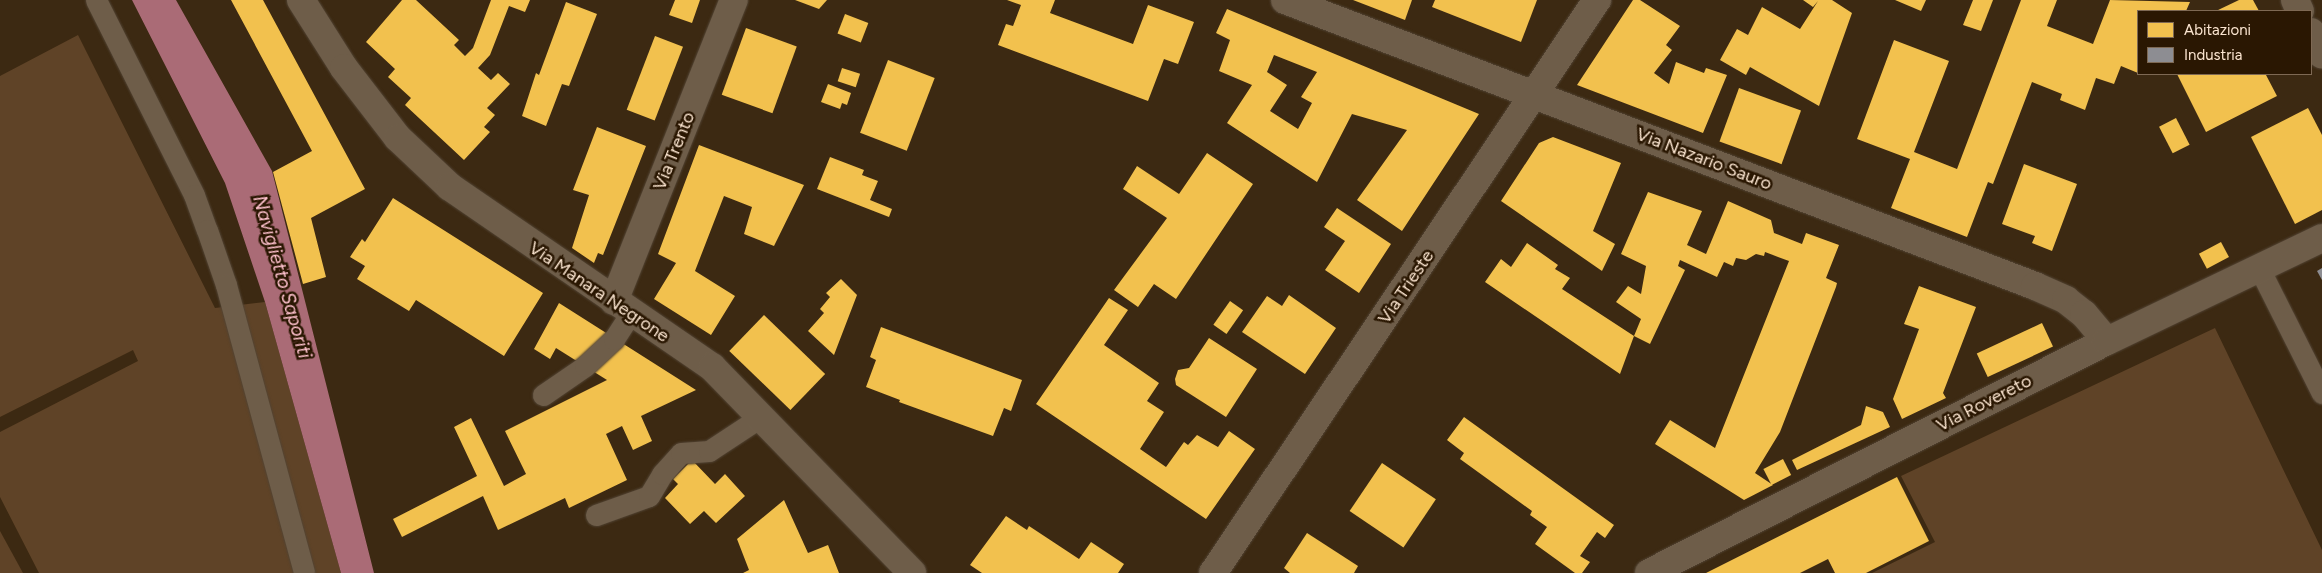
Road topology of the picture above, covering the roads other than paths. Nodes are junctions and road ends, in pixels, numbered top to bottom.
1 (96, 0) edge
2 (301, 0) edge
3 (734, 0) edge
4 (1285, 0) edge
5 (1597, 0) edge
6 (2312, 34) edge
7 (2322, 55) edge
8 (1536, 94) junction
9 (2322, 238) edge
10 (2259, 268) junction
11 (622, 307) junction
12 (2107, 341) junction
13 (2322, 393) edge
14 (543, 395) dead end
15 (759, 418) junction
16 (596, 515) dead end
17 (304, 573) edge
18 (912, 573) edge
19 (1213, 573) edge
20 (1649, 573) edge

1 - 17 lane
2 - 11 street, Via Manara Negrone
3 - 11 street, Via Trento
4 - 8 street, Via Nazario Sauro
5 - 8 street, Via Trieste
6 - 7 street
8 - 12 street, Via Nazario Sauro
8 - 19 street, Via Trieste
9 - 10 street, Via Rovereto
10 - 12 street, Via Rovereto
10 - 13 lane
11 - 14 lane
11 - 15 street, Via Manara Negrone
12 - 20 street, Via Rovereto
15 - 16 lane
15 - 18 street, Via Manara Negrone

